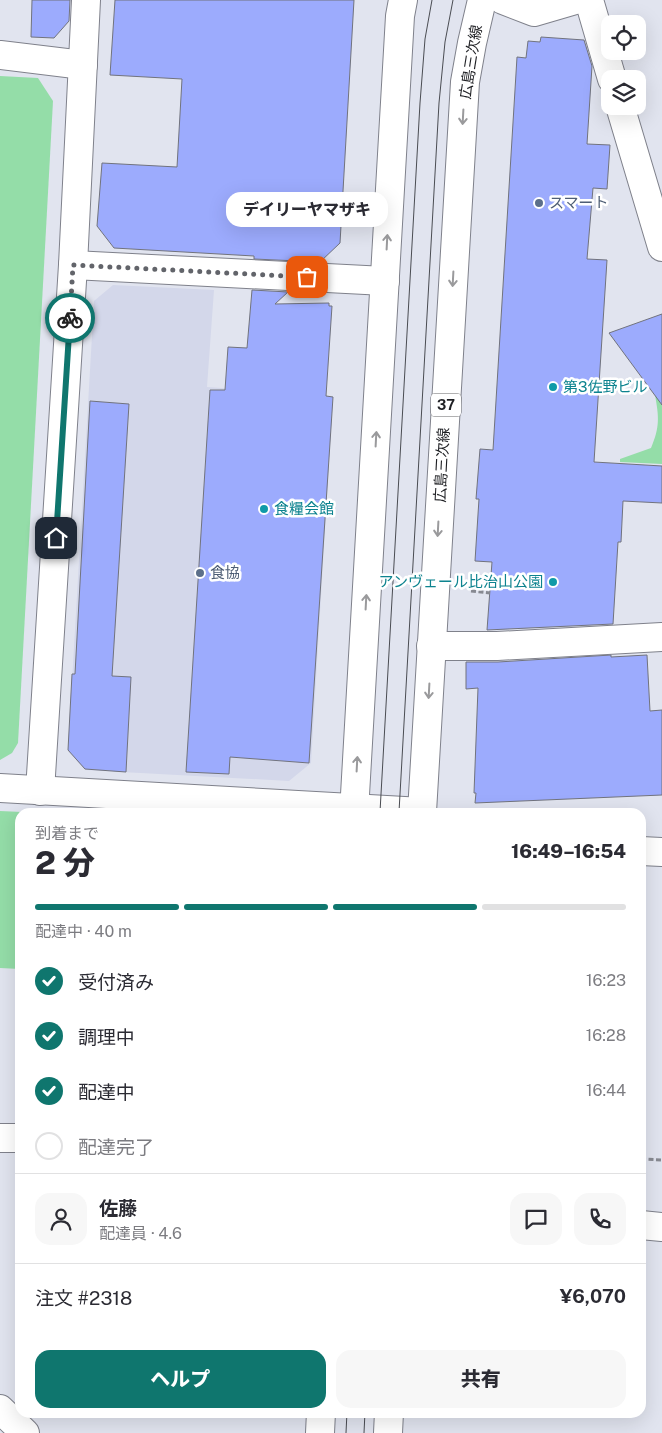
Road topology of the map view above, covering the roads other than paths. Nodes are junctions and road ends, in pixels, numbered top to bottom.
1 (86, 0) edge
2 (403, 0) edge
3 (482, 0) edge
4 (503, 0) edge
5 (575, 0) edge
6 (589, 0) edge
7 (0, 55) edge
8 (83, 65) junction
9 (609, 70) edge
10 (624, 115) edge
11 (655, 196) edge
12 (662, 247) edge
13 (73, 265) junction
14 (385, 281) junction
15 (662, 637) edge
16 (431, 646) junction
17 (0, 788) edge
18 (40, 791) junction
19 (307, 808) edge
20 (354, 808) edge
21 (422, 808) edge
22 (646, 851) edge
23 (662, 852) edge
24 (0, 1138) edge
25 (15, 1138) edge
26 (646, 1225) edge
27 (662, 1227) edge
28 (0, 1409) edge
29 (321, 1418) edge
30 (389, 1418) edge
31 (25, 1433) edge
32 (320, 1433) edge
33 (388, 1433) edge

1 - 8 street
14 -> 2 street
3 -> 16 street, 広島三次線 / 37
4 - 5 street
6 - 9 street
7 - 8 street
8 - 13 street
10 - 11 street
11 - 12 street
13 - 14 street
13 - 18 street
20 -> 14 street
15 - 16 street
16 -> 21 street, 広島三次線 / 37
17 - 18 street
18 - 19 street
22 - 23 street
24 - 25 street
26 - 27 street
28 - 31 street
29 - 32 street
30 - 33 street

